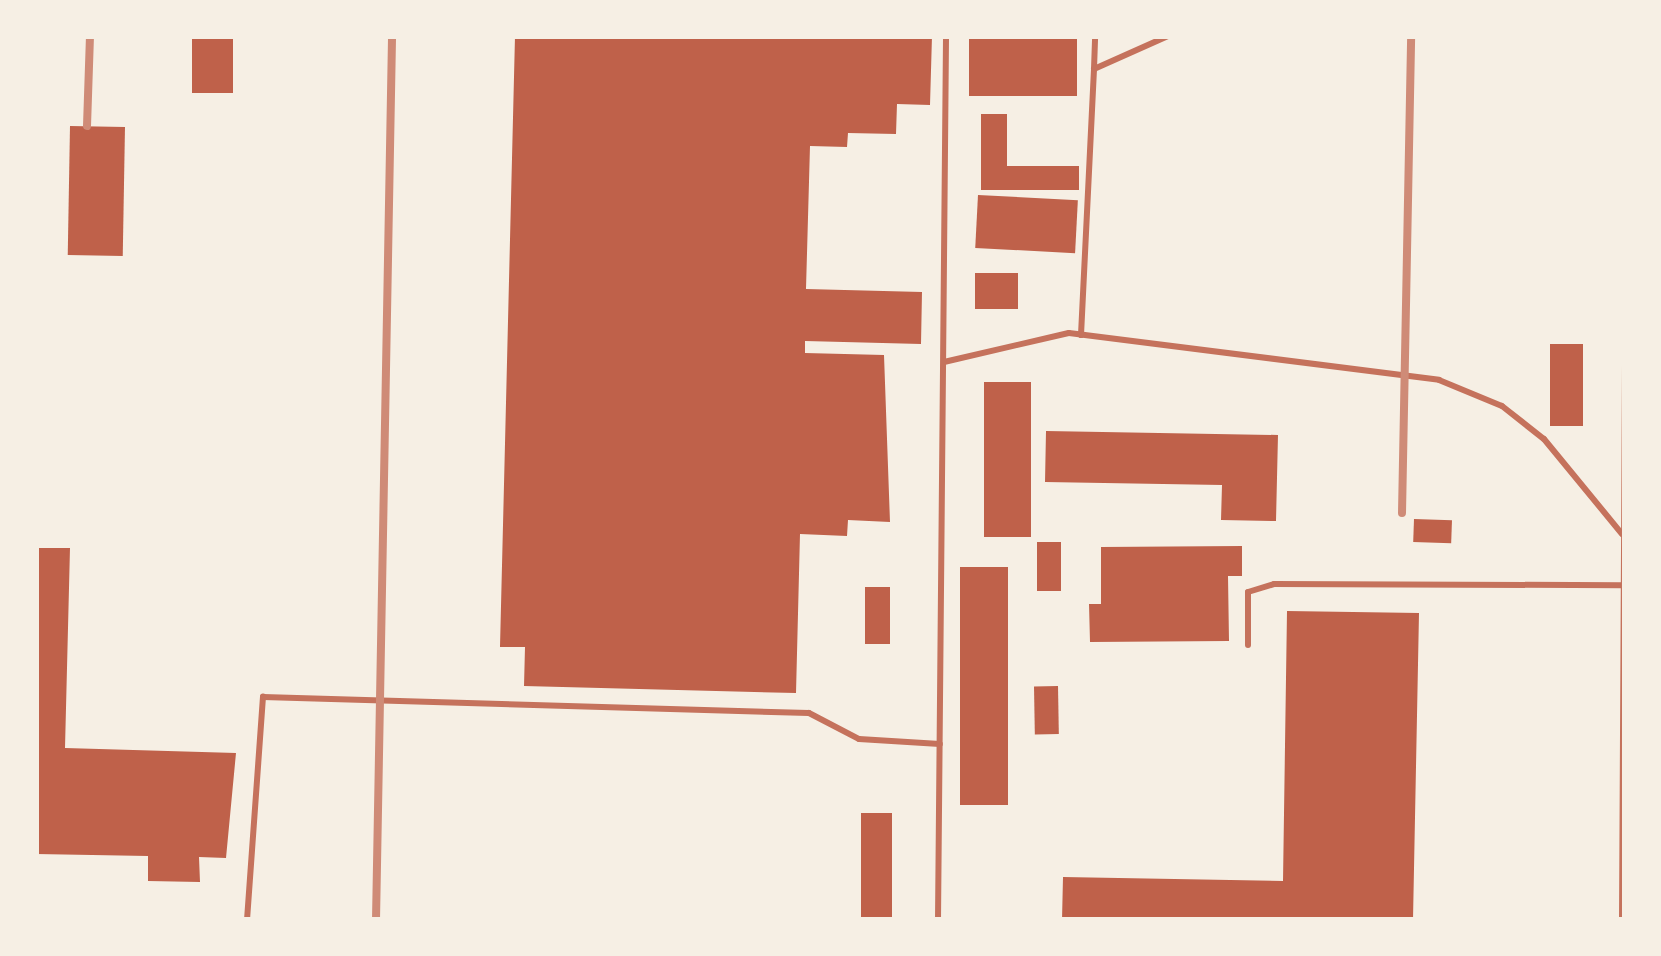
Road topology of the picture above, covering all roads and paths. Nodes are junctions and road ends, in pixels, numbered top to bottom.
1 (946, 36) edge
2 (1095, 36) edge
3 (1168, 36) edge
4 (1094, 69) junction
5 (1082, 334) junction
6 (1625, 357) edge
7 (943, 362) junction
8 (1622, 534) junction
9 (1622, 585) edge
10 (1248, 644) dead end
11 (940, 744) junction
12 (247, 920) edge
13 (938, 920) edge
14 (1622, 920) edge

1 - 7 lane
2 - 4 lane
3 - 4 lane
4 - 5 lane
5 - 7 lane
5 - 8 lane
6 - 8 lane
7 - 11 lane
8 - 9 lane
9 - 10 lane
9 - 14 lane
11 - 12 lane
11 - 13 lane

